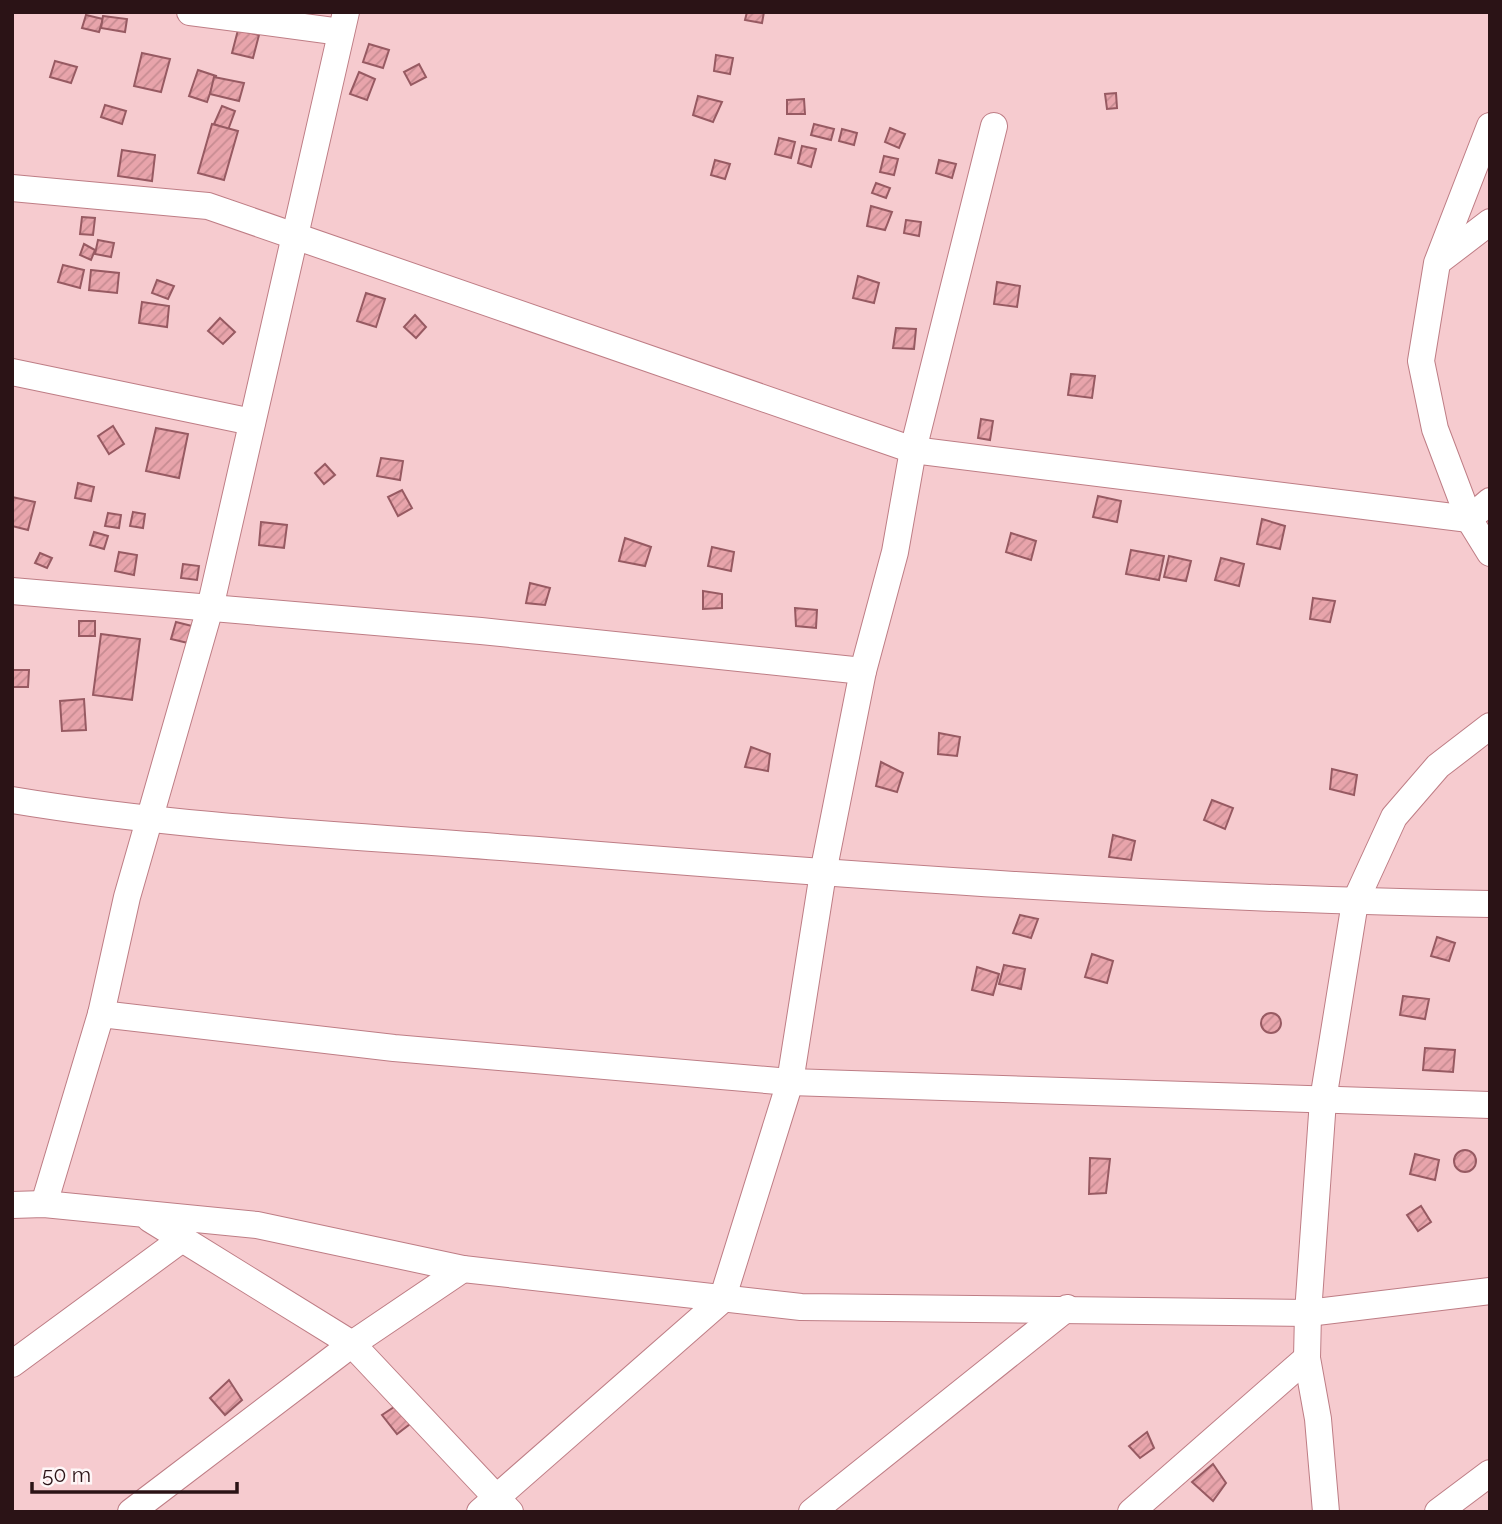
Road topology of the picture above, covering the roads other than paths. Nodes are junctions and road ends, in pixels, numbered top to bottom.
1 (190, 12) edge
2 (344, 22) edge
3 (994, 126) dead end
4 (1490, 126) edge
5 (12, 188) edge
6 (1490, 222) edge
7 (293, 237) junction
8 (1437, 263) junction
9 (12, 372) edge
10 (252, 422) junction
11 (913, 450) junction
12 (1490, 501) edge
13 (1469, 519) junction
14 (1490, 553) edge
15 (12, 592) edge
16 (210, 608) junction
17 (863, 671) junction
18 (1490, 726) edge
19 (12, 800) edge
20 (150, 819) junction
21 (823, 873) junction
22 (1355, 902) junction
23 (1490, 904) edge
24 (101, 1014) junction
25 (790, 1082) junction
26 (1323, 1100) junction
27 (1490, 1105) edge
28 (44, 1204) junction
29 (12, 1205) edge
30 (145, 1216) junction
31 (182, 1238) junction
32 (463, 1269) junction
33 (1490, 1291) edge
34 (722, 1300) junction
35 (1066, 1308) junction
36 (1307, 1313) junction
37 (352, 1344) junction
38 (1307, 1358) junction
39 (12, 1364) edge
40 (1490, 1473) edge
41 (496, 1507) edge
42 (131, 1512) edge
43 (812, 1512) edge
44 (1131, 1512) edge
45 (1326, 1512) edge
46 (1438, 1512) edge

1 - 2 street
2 - 7 street
3 - 11 street
4 - 8 street
5 - 7 street
6 - 8 street
7 - 10 street
7 - 11 street
8 - 13 street
9 - 10 street
10 - 16 street
11 - 13 street
11 - 17 street
12 - 13 street
13 - 14 street
15 - 16 street
16 - 17 street
16 - 20 street
17 - 21 street
18 - 22 street
19 - 20 street
20 - 21 street
20 - 24 street
21 - 22 street
21 - 25 street
22 - 23 street
22 - 26 street
24 - 25 street
24 - 28 street
25 - 26 street
25 - 34 street
26 - 27 street
26 - 36 street
28 - 29 street
28 - 30 street
30 - 31 street
30 - 32 street
31 - 37 street
31 - 39 street
32 - 34 street
32 - 37 street
33 - 36 street
34 - 35 street
34 - 41 street
35 - 36 street
35 - 43 street
36 - 38 street
37 - 41 street
37 - 42 street
38 - 44 street
38 - 45 street
40 - 46 street

